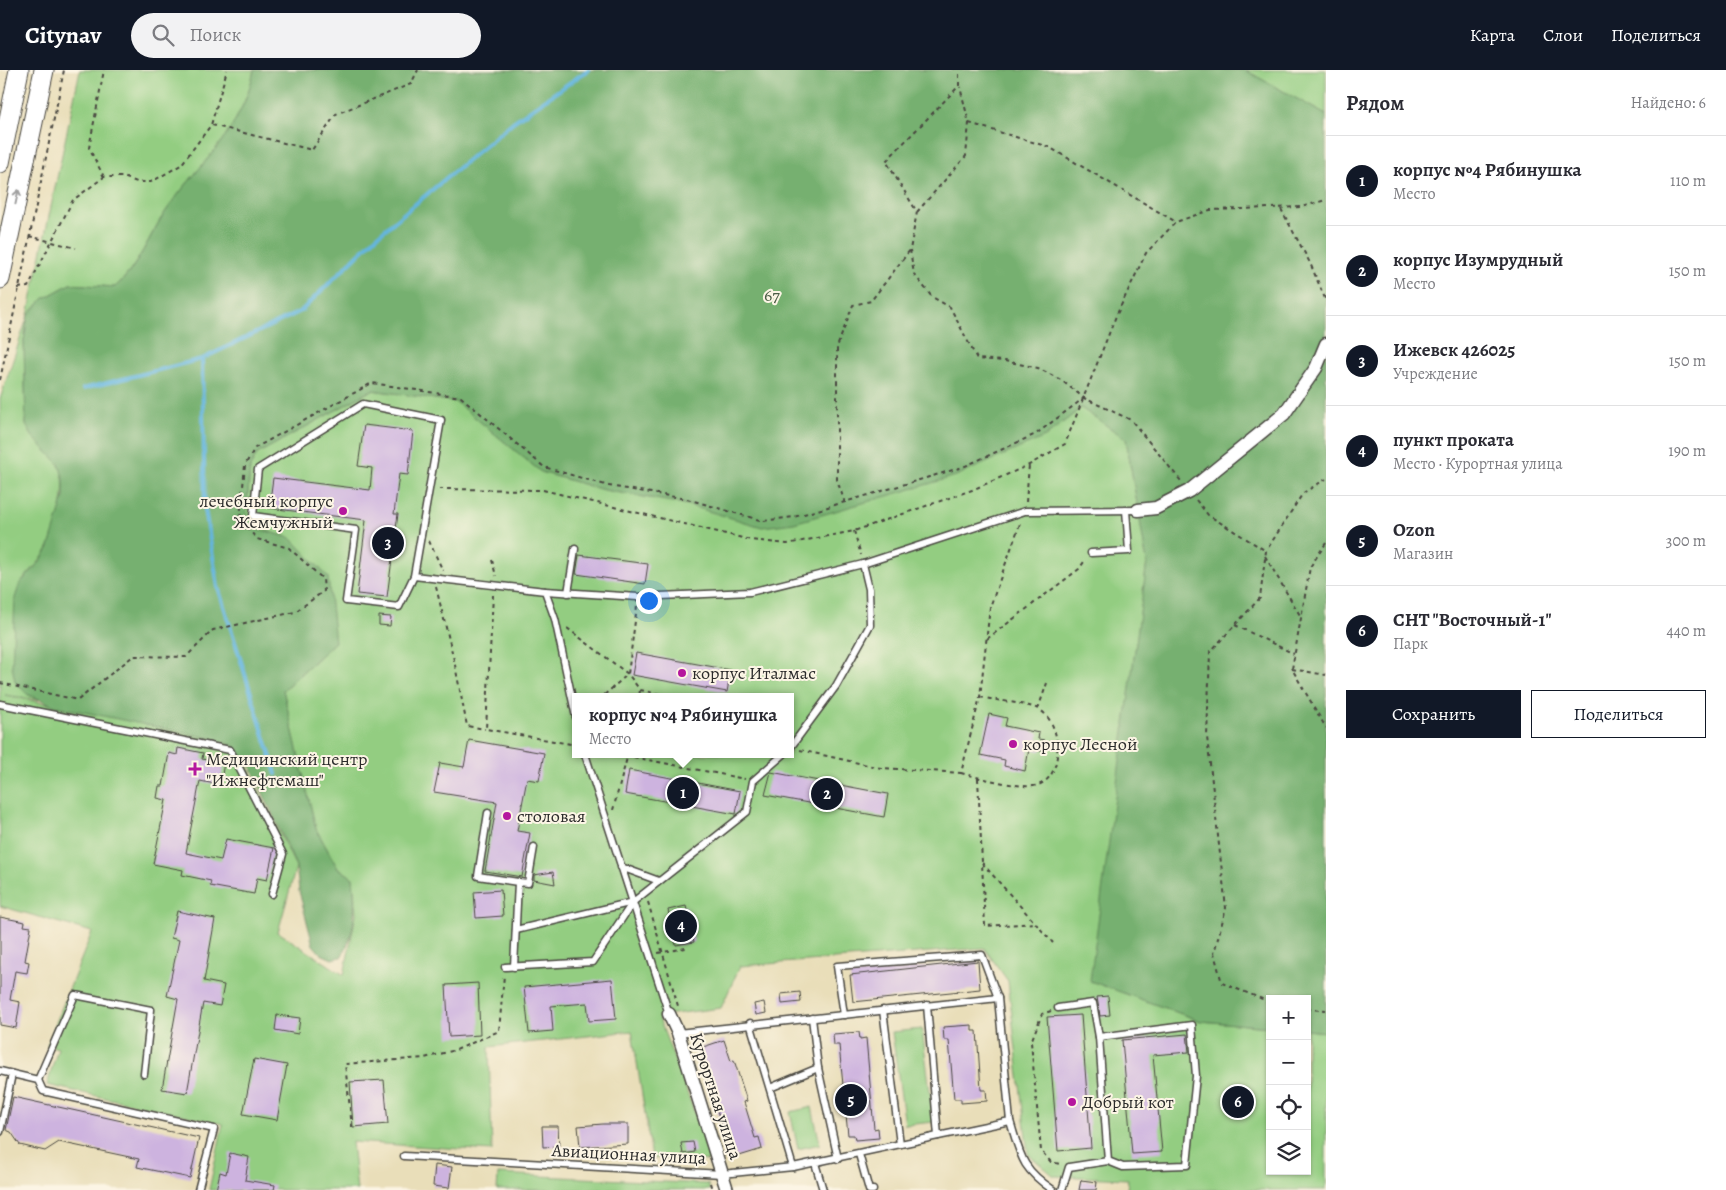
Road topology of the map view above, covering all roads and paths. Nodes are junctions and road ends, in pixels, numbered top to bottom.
1 (19, 70) edge
2 (44, 70) edge
3 (64, 70) edge
4 (104, 70) edge
5 (227, 70) edge
6 (418, 70) edge
7 (959, 70) edge
8 (959, 86) junction
9 (969, 122) junction
10 (211, 125) junction
11 (0, 163) edge
12 (104, 177) junction
13 (1326, 200) edge
14 (1281, 208) junction
15 (917, 212) junction
16 (1176, 222) junction
17 (30, 236) junction
18 (52, 242) junction
19 (76, 248) dead end
20 (910, 250) junction
21 (0, 279) edge
22 (18, 288) junction
23 (1326, 300) edge
24 (1326, 344) edge
25 (0, 380) edge
26 (1084, 398) junction
27 (1029, 465) junction
28 (1326, 479) edge
29 (429, 489) junction
30 (1189, 491) junction
31 (845, 503) junction
32 (1132, 510) junction
33 (1025, 511) junction
34 (422, 526) junction
35 (854, 531) junction
36 (1326, 543) edge
37 (575, 549) dead end
38 (1266, 551) junction
39 (1091, 553) joint
40 (1266, 556) junction
41 (492, 560) dead end
42 (863, 564) junction
43 (414, 576) junction
44 (433, 578) junction
45 (448, 580) junction
46 (494, 585) junction
47 (503, 586) junction
48 (545, 591) junction
49 (568, 593) junction
50 (638, 597) junction
51 (1301, 617) junction
52 (555, 619) junction
53 (1235, 625) junction
54 (986, 640) junction
55 (1294, 654) junction
56 (1292, 669) junction
57 (628, 674) junction
58 (1326, 675) edge
59 (0, 683) edge
60 (1047, 683) dead end
61 (640, 690) junction
62 (607, 693) edge
63 (640, 693) edge
64 (655, 693) edge
65 (980, 697) junction
66 (572, 698) edge
67 (0, 704) edge
68 (1038, 709) junction
69 (1326, 728) edge
70 (486, 729) junction
71 (794, 743) edge
72 (572, 744) edge
73 (800, 750) dead end
74 (586, 758) edge
75 (627, 758) edge
76 (642, 758) edge
77 (779, 758) edge
78 (960, 773) junction
79 (978, 778) junction
80 (753, 781) junction
81 (488, 813) dead end
82 (608, 826) junction
83 (534, 847) dead end
84 (982, 863) junction
85 (621, 867) junction
86 (659, 881) junction
87 (518, 882) junction
88 (645, 892) junction
89 (272, 894) dead end
90 (632, 902) junction
91 (1036, 923) junction
92 (516, 930) junction
93 (1053, 943) dead end
94 (686, 948) dead end
95 (663, 952) junction
96 (651, 954) junction
97 (505, 967) joint
98 (514, 967) junction
99 (998, 998) junction
100 (1266, 1000) edge
101 (927, 1005) junction
102 (1058, 1008) joint
103 (1311, 1009) edge
104 (883, 1010) junction
105 (1326, 1010) edge
106 (675, 1013) junction
107 (844, 1015) junction
108 (812, 1018) junction
109 (750, 1023) junction
110 (678, 1032) junction
111 (1099, 1037) junction
112 (818, 1068) junction
113 (0, 1071) edge
114 (12, 1074) junction
115 (144, 1074) dead end
116 (38, 1080) junction
117 (770, 1088) junction
118 (1010, 1121) junction
119 (352, 1127) dead end
120 (0, 1132) edge
121 (938, 1136) junction
122 (900, 1144) junction
123 (859, 1154) junction
124 (404, 1156) dead end
125 (838, 1159) junction
126 (1108, 1161) junction
127 (815, 1163) junction
128 (1069, 1166) junction
129 (793, 1167) junction
130 (722, 1174) junction
131 (198, 1190) edge
132 (727, 1190) edge
133 (823, 1190) edge
134 (873, 1190) edge
135 (1053, 1190) edge
136 (1062, 1190) edge

1 - 11 main road
21 -> 2 main road
3 - 17 path
4 - 12 path
5 - 10 path
6 - 10 path
7 - 8 path
8 - 9 path
8 - 15 path
9 - 15 path
9 - 16 path
10 - 12 path
12 - 18 path
13 - 14 path
14 - 16 path
14 - 23 path
15 - 20 path
16 - 26 path
17 - 18 path
17 - 22 path
18 - 19 path
18 - 22 path
20 - 26 path
20 - 31 path
22 - 25 path
24 - 30 street
26 - 27 path
26 - 30 path
26 - 31 path
27 - 33 path
27 - 35 path
28 - 38 path
29 - 34 lane
29 - 35 path
29 - 43 lane
30 - 32 street
30 - 38 path
31 - 59 path
32 - 33 lane
32 - 39 lane
33 - 42 lane
33 - 54 path
34 - 43 lane
34 - 45 path
35 - 42 path
36 - 51 path
37 - 49 lane
38 - 40 path
39 - 54 path
40 - 51 path
40 - 53 path
41 - 47 path
42 - 50 lane
42 - 71 lane
43 - 44 lane
44 - 45 lane
44 - 70 path
45 - 46 lane
46 - 47 lane
46 - 70 path
47 - 48 lane
48 - 49 lane
48 - 52 lane
49 - 50 lane
50 - 57 path
51 - 55 path
52 - 57 path
52 - 66 lane
53 - 55 path
53 - 100 path
54 - 65 path
55 - 56 path
56 - 58 path
56 - 69 path
57 - 61 path
57 - 62 path
60 - 68 path
61 - 63 path
61 - 64 path
65 - 68 path
65 - 78 path
67 - 89 lane
68 - 79 path
70 - 72 path
73 - 78 path
74 - 82 lane
75 - 82 path
76 - 80 path
77 - 80 lane
78 - 79 path
79 - 84 path
80 - 86 lane
81 - 87 lane
82 - 85 lane
83 - 87 lane
84 - 91 path
84 - 91 path
85 - 86 lane
85 - 90 lane
86 - 88 lane
87 - 92 lane
88 - 90 lane
88 - 95 path
90 - 92 lane
90 - 96 lane
90 - 98 lane
91 - 93 path
92 - 98 lane
94 - 95 path
95 - 96 path
95 - 106 path
96 - 106 lane
97 - 98 lane
97 - 119 path
99 - 101 lane
99 - 107 lane
99 - 118 lane
101 - 104 lane
101 - 121 lane
102 - 111 lane
102 - 128 path
103 - 105 path
104 - 107 lane
104 - 122 lane
106 - 110 street, Курортная улица
107 - 108 lane
108 - 109 lane
108 - 112 lane
109 - 110 lane
109 - 117 lane
110 - 130 street, Курортная улица
111 - 126 lane
111 - 126 lane
112 - 117 lane
112 - 125 lane
113 - 114 lane
114 - 116 lane
114 - 120 lane
115 - 116 lane
116 - 131 lane
117 - 129 lane
118 - 121 lane, Авиационная улица
118 - 135 lane
121 - 122 lane, Авиационная улица
122 - 123 lane, Авиационная улица
123 - 125 lane, Авиационная улица
123 - 134 lane
124 - 130 lane, Авиационная улица
125 - 127 lane, Авиационная улица
126 - 128 lane
127 - 129 lane, Авиационная улица
127 - 133 lane
128 - 136 lane
129 - 130 lane, Авиационная улица
130 - 132 street, Курортная улица

